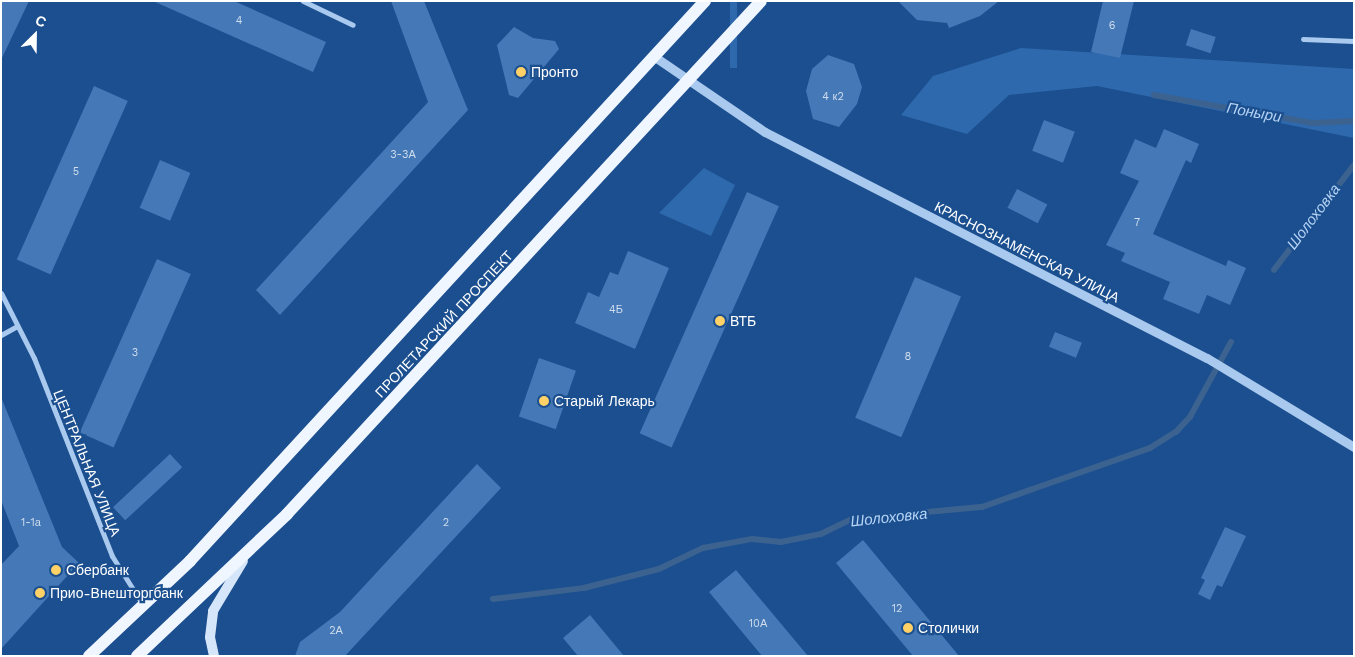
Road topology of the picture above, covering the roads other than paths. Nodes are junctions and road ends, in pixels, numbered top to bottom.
1 (303, 1) edge
2 (705, 1) edge
3 (761, 1) edge
4 (353, 25) dead end
5 (1303, 39) dead end
6 (1354, 41) edge
7 (655, 57) junction
8 (688, 83) junction
9 (1, 293) edge
10 (17, 326) junction
11 (1, 335) edge
12 (1354, 447) edge
13 (250, 552) junction
14 (143, 605) junction
15 (89, 656) edge
16 (137, 656) edge
17 (214, 656) edge

1 - 4 street
2 - 7 main road, ПРОЛЕТАРСКИЙ ПРОСПЕКТ
3 - 8 main road, ПРОЛЕТАРСКИЙ ПРОСПЕКТ
5 - 6 street
7 - 8 street, КРАСНОЗНАМЕНСКАЯ УЛИЦА
7 - 14 main road, ПРОЛЕТАРСКИЙ ПРОСПЕКТ
8 - 12 street, КРАСНОЗНАМЕНСКАЯ УЛИЦА
8 - 13 main road, ПРОЛЕТАРСКИЙ ПРОСПЕКТ
9 - 10 street, ЦЕНТРАЛЬНАЯ УЛИЦА
10 - 11 street
10 - 14 street, ЦЕНТРАЛЬНАЯ УЛИЦА
13 - 16 main road, ПРОЛЕТАРСКИЙ ПРОСПЕКТ
13 - 17 main road
14 - 15 main road, ПРОЛЕТАРСКИЙ ПРОСПЕКТ

